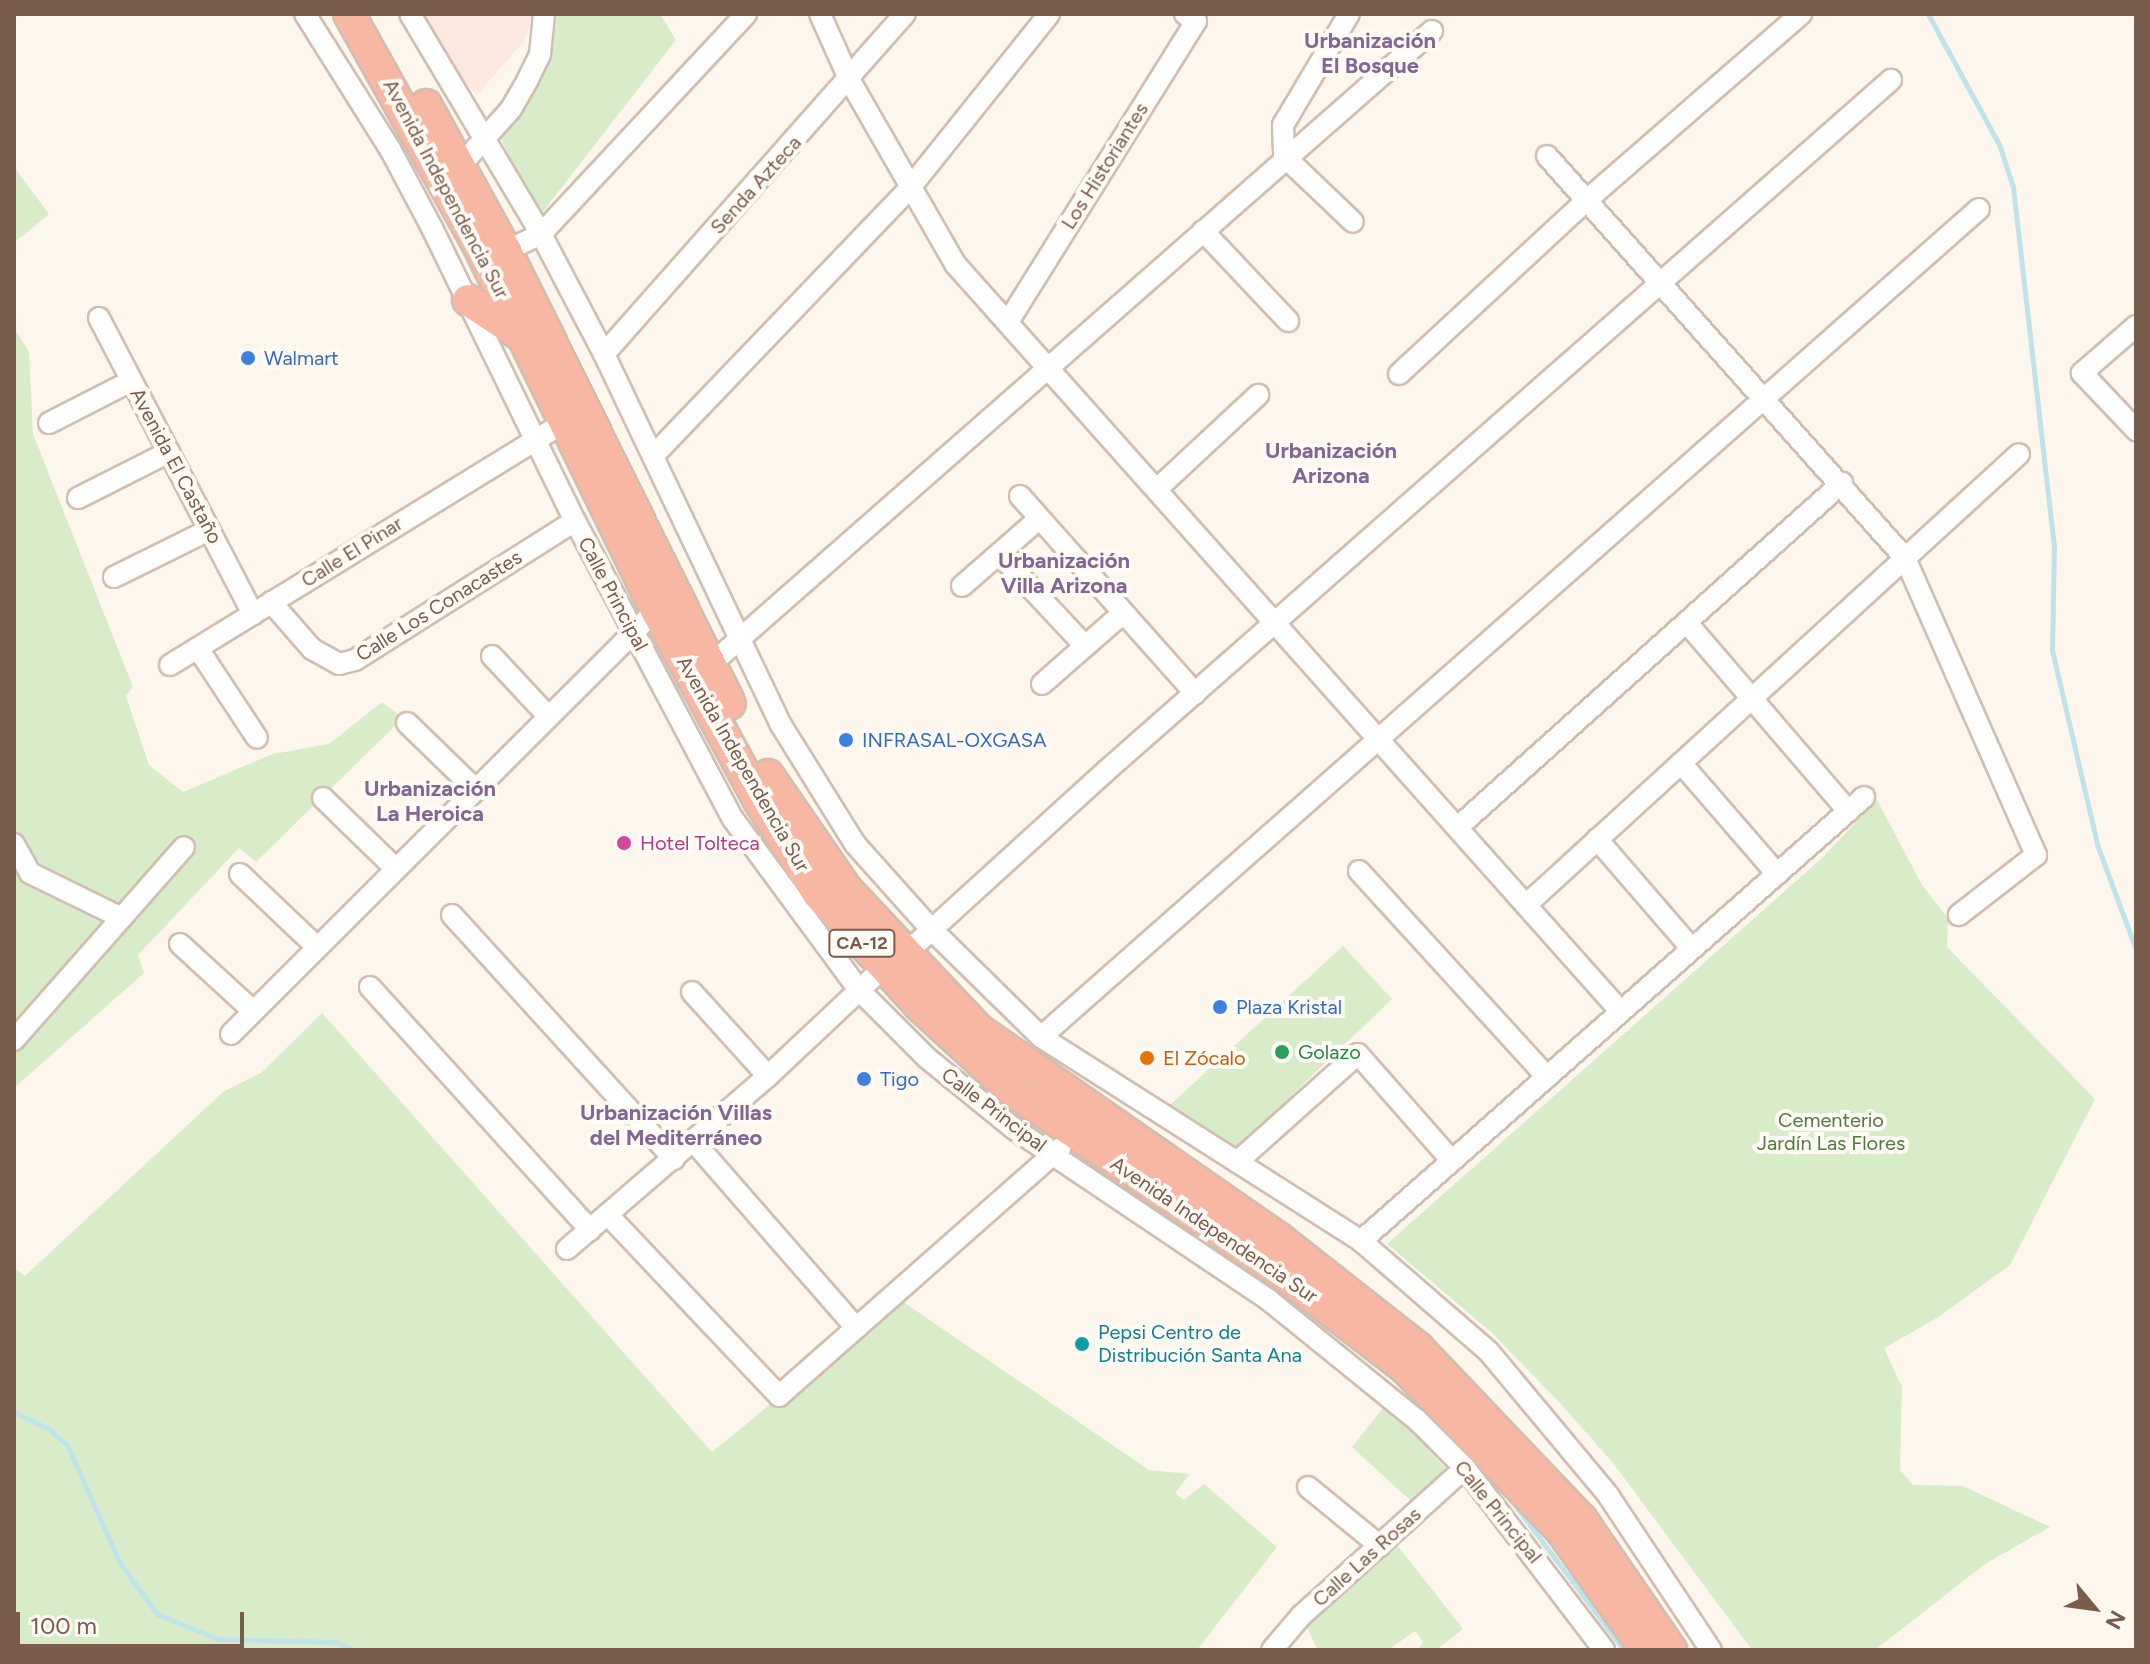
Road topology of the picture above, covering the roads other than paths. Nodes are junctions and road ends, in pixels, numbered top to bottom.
1 (305, 14) edge
2 (349, 14) edge
3 (373, 14) edge
4 (410, 14) edge
5 (544, 14) edge
6 (746, 14) edge
7 (820, 14) edge
8 (905, 14) edge
9 (1049, 14) edge
10 (1349, 14) edge
11 (1801, 14) edge
12 (1194, 16) edge
13 (1432, 31) dead end
14 (1891, 80) dead end
15 (850, 81) junction
16 (482, 141) junction
17 (1284, 156) junction
18 (1547, 156) dead end
19 (460, 166) junction
20 (909, 189) junction
21 (1587, 200) junction
22 (1979, 209) dead end
23 (1353, 222) dead end
24 (1203, 231) junction
25 (541, 234) junction
26 (506, 251) junction
27 (1659, 281) junction
28 (468, 300) junction
29 (99, 318) dead end
30 (1288, 321) dead end
31 (1008, 322) junction
32 (2136, 326) edge
33 (527, 342) junction
34 (604, 354) junction
35 (1048, 367) junction
36 (1399, 374) dead end
37 (131, 381) junction
38 (1258, 395) dead end
39 (1763, 397) junction
40 (565, 422) junction
41 (49, 423) dead end
42 (2136, 430) edge
43 (534, 439) junction
44 (169, 452) junction
45 (2019, 454) dead end
46 (653, 456) junction
47 (1842, 483) junction
48 (1158, 488) junction
49 (1020, 496) dead end
50 (78, 498) dead end
51 (1040, 518) junction
52 (575, 521) junction
53 (209, 530) junction
54 (999, 554) junction
55 (1905, 558) junction
56 (114, 577) dead end
57 (962, 586) dead end
58 (271, 602) junction
59 (656, 610) junction
60 (1123, 613) junction
61 (253, 614) junction
62 (1277, 622) junction
63 (1687, 623) junction
64 (626, 638) junction
65 (742, 638) junction
66 (1085, 646) junction
67 (199, 650) junction
68 (492, 656) dead end
69 (170, 665) dead end
70 (710, 665) junction
71 (1042, 684) dead end
72 (1195, 693) junction
73 (1751, 698) junction
74 (546, 714) junction
75 (407, 723) dead end
76 (257, 738) dead end
77 (1379, 741) junction
78 (1681, 763) junction
79 (473, 787) junction
80 (1864, 797) dead end
81 (323, 798) dead end
82 (1848, 811) junction
83 (1458, 827) junction
84 (1597, 839) junction
85 (14, 844) edge
86 (184, 847) dead end
87 (394, 867) junction
88 (1359, 871) dead end
89 (240, 874) dead end
90 (1777, 874) junction
91 (22, 879) edge
92 (1526, 905) junction
93 (452, 915) dead end
94 (1959, 915) dead end
95 (122, 918) junction
96 (932, 930) junction
97 (180, 944) dead end
98 (316, 946) junction
99 (1692, 949) junction
100 (894, 960) junction
101 (370, 987) dead end
102 (860, 991) junction
103 (692, 992) dead end
104 (253, 1011) junction
105 (1621, 1012) junction
106 (231, 1034) dead end
107 (1041, 1037) junction
108 (14, 1040) edge
109 (768, 1076) junction
110 (1547, 1077) junction
111 (1076, 1137) junction
112 (694, 1142) junction
113 (1051, 1154) junction
114 (674, 1159) junction
115 (1452, 1161) junction
116 (1237, 1162) junction
117 (608, 1215) junction
118 (590, 1230) junction
119 (1361, 1241) junction
120 (567, 1249) dead end
121 (1278, 1289) junction
122 (856, 1328) junction
123 (1465, 1468) junction
124 (1308, 1487) dead end
125 (1380, 1546) junction
126 (1272, 1650) edge
127 (1604, 1650) edge
128 (1646, 1650) edge
129 (1671, 1650) edge
130 (1711, 1650) edge

1 - 28 street, Calle Principal
2 - 33 highway, Avenida Independencia Sur / CA-12
3 - 19 highway, Avenida Independencia Sur / CA-12
4 - 16 street
5 - 16 street
6 - 25 street
7 - 15 street
8 - 15 street, Senda Azteca
9 - 20 street
10 - 17 street
11 - 21 street
12 - 31 street, Los Historiantes
13 - 17 street
14 - 27 street
15 - 20 street
15 - 34 street, Senda Azteca
16 - 19 street
16 - 25 street
17 - 23 street
17 - 24 street
18 - 21 street
19 - 26 highway, Avenida Independencia Sur / CA-12
20 - 31 street
20 - 46 street
21 - 27 street
21 - 36 street
22 - 39 street
24 - 30 street
24 - 35 street
25 - 26 street
25 - 34 street
26 - 70 highway, Avenida Independencia Sur / CA-12
27 - 39 street
27 - 62 street
28 - 33 highway
28 - 43 street, Calle Principal
29 - 37 street, Avenida El Castaño
31 - 35 street
32 - 42 street
33 - 40 highway, Avenida Independencia Sur / CA-12
34 - 46 street
35 - 48 street
35 - 65 street
37 - 41 street
37 - 44 street, Avenida El Castaño
38 - 48 street
39 - 47 street
39 - 77 street
40 - 43 street, Calle El Pinar
40 - 59 highway, Avenida Independencia Sur / CA-12
43 - 52 street, Calle Principal
43 - 58 street, Calle El Pinar
44 - 50 street
44 - 53 street, Avenida El Castaño
45 - 55 street
46 - 65 street
47 - 55 street
47 - 63 street
48 - 62 street
49 - 51 street
51 - 54 street
51 - 60 street
52 - 58 street, Calle Los Conacastes
52 - 64 street, Calle Principal
53 - 56 street
53 - 61 street, Avenida El Castaño
54 - 57 street
54 - 66 street
55 - 73 street
55 - 94 street
58 - 61 street, Calle El Pinar
59 - 64 street
59 - 100 highway, Avenida Independencia Sur / CA-12
60 - 66 street
60 - 72 street
61 - 67 street, Calle El Pinar
62 - 72 street
62 - 77 street
63 - 73 street
63 - 83 street
64 - 74 street, Calle Principal
64 - 102 street, Calle Principal
65 - 70 street
65 - 96 street
66 - 71 street
67 - 69 street, Calle El Pinar
67 - 76 street
68 - 74 street
70 - 100 highway, Avenida Independencia Sur / CA-12
72 - 96 street
73 - 78 street
73 - 82 street
74 - 79 street, Calle Principal
75 - 79 street
77 - 83 street
77 - 107 street
78 - 84 street
78 - 90 street
79 - 87 street, Calle Principal
80 - 82 street
81 - 87 street
82 - 90 street
83 - 92 street
84 - 92 street
84 - 99 street
85 - 91 street
86 - 95 street
87 - 98 street, Calle Principal
88 - 110 street
89 - 98 street
90 - 99 street
91 - 95 street
92 - 105 street
93 - 114 street
95 - 108 street
96 - 100 street
96 - 107 street
97 - 104 street
98 - 104 street, Calle Principal
99 - 105 street
100 - 102 street
100 - 111 highway, Avenida Independencia Sur / CA-12
100 - 129 highway, Avenida Independencia Sur / CA-12
101 - 118 street
102 - 109 street
102 - 113 street, Calle Principal
103 - 109 street
104 - 106 street, Calle Principal
105 - 110 street
107 - 116 street
109 - 112 street
110 - 115 street
111 - 113 street
111 - 121 highway, Avenida Independencia Sur / CA-12
112 - 114 street
112 - 122 street
113 - 121 street, Calle Principal
113 - 122 street
114 - 117 street
115 - 116 street
115 - 119 street
116 - 119 street
117 - 118 street
117 - 122 street
118 - 120 street
119 - 130 street
121 - 123 street, Calle Principal
121 - 128 highway, Avenida Independencia Sur / CA-12
123 - 125 street, Calle Las Rosas
123 - 127 street, Calle Principal
124 - 125 street
125 - 126 street, Calle Las Rosas

